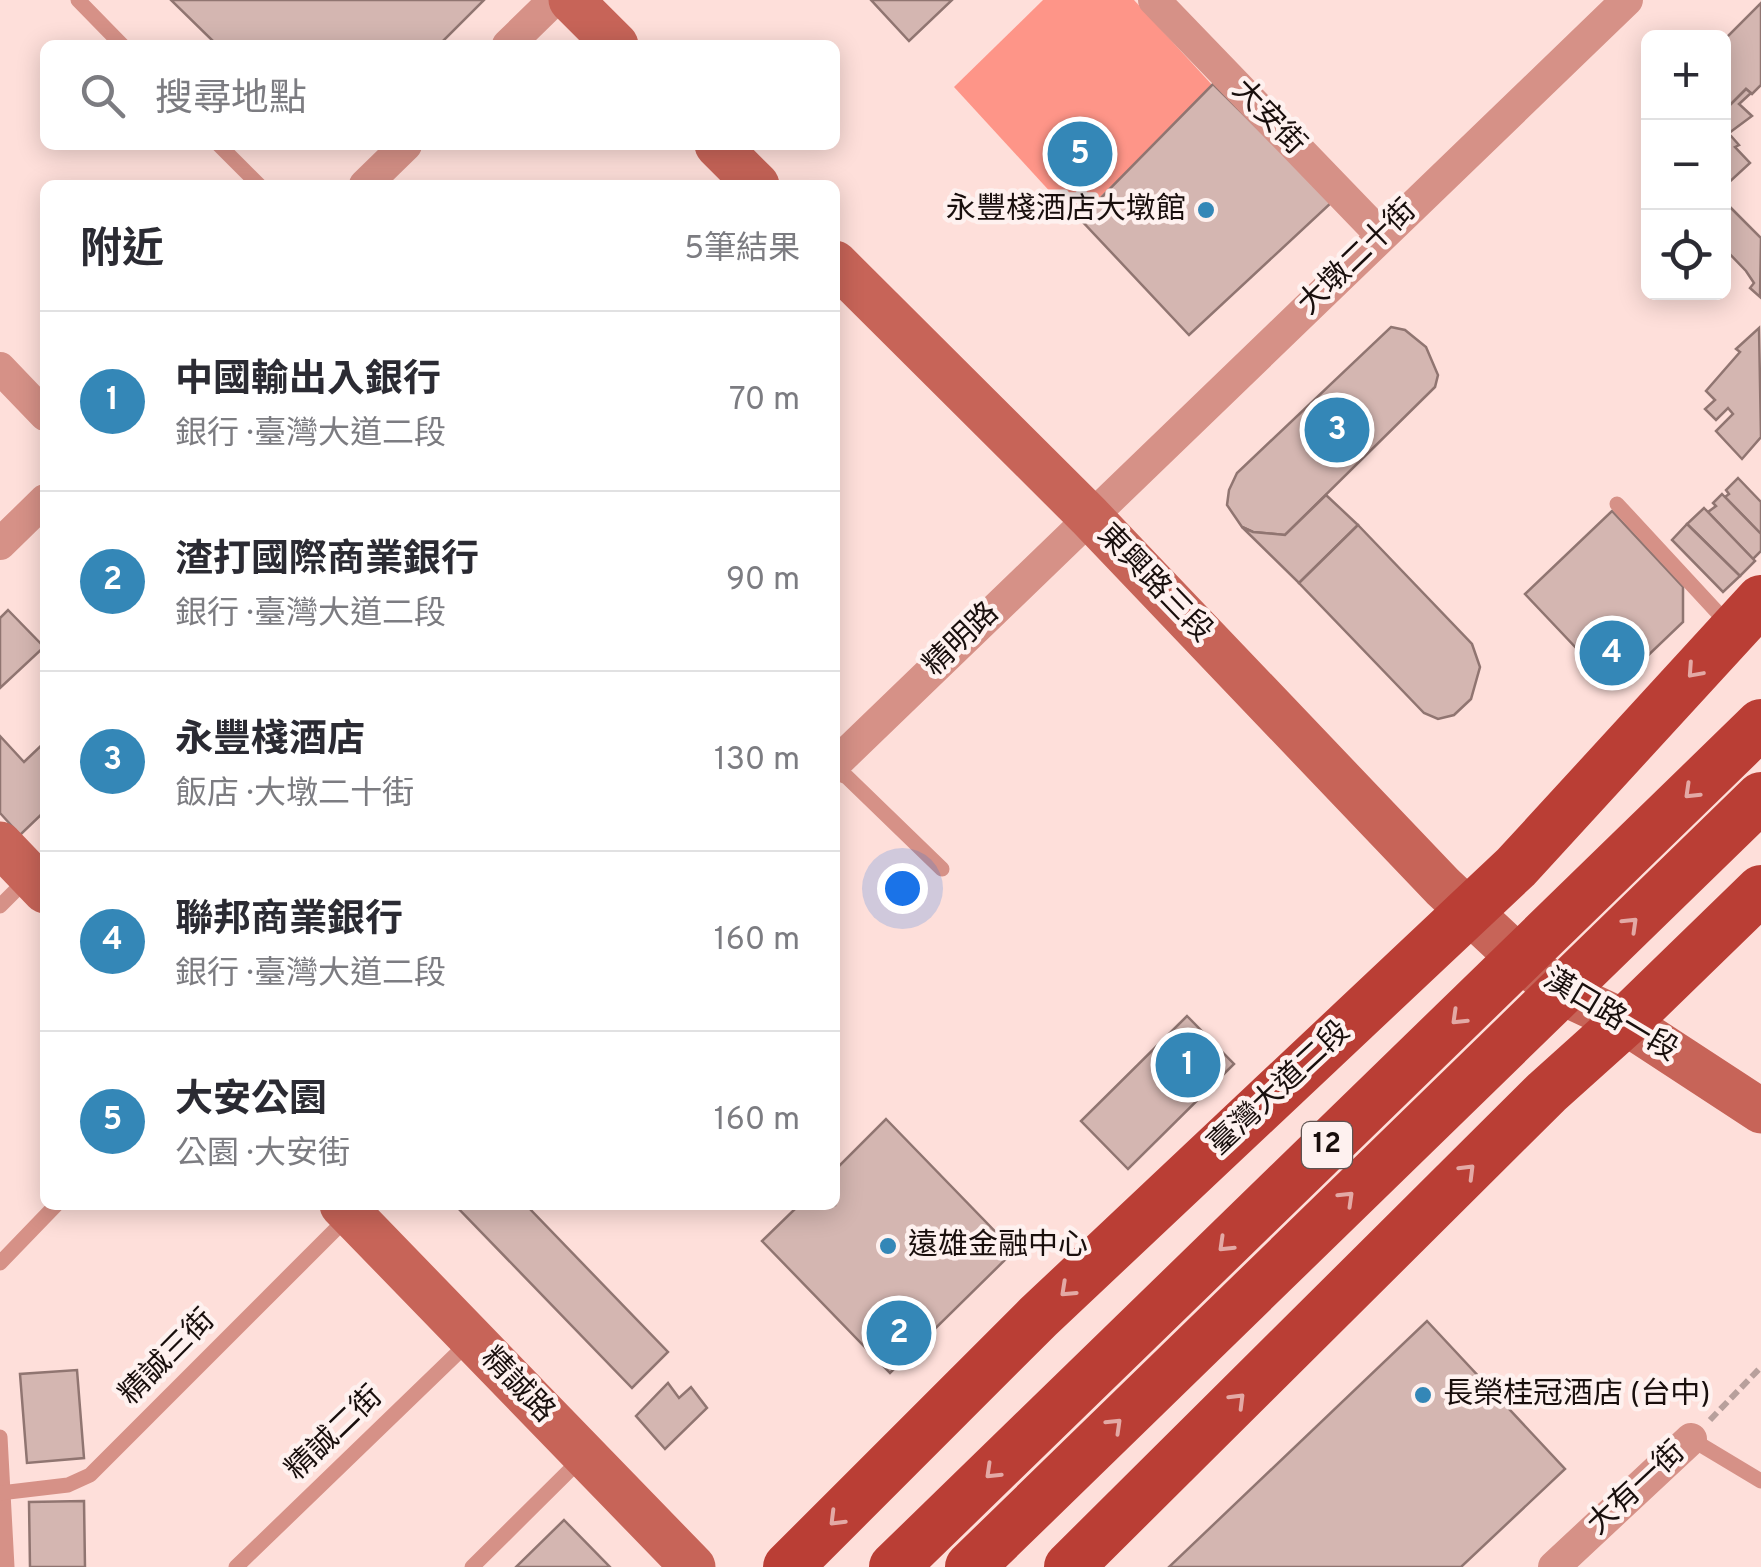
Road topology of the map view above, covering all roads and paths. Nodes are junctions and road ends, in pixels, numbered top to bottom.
1 (78, 0) edge
2 (554, 0) edge
3 (571, 0) edge
4 (1154, 0) edge
5 (1627, 0) edge
6 (117, 40) edge
7 (513, 40) edge
8 (611, 40) edge
9 (225, 150) edge
10 (401, 150) edge
11 (722, 150) edge
12 (253, 180) edge
13 (371, 180) edge
14 (752, 180) edge
15 (1381, 236) junction
16 (840, 268) edge
17 (0, 368) edge
18 (40, 410) edge
19 (1617, 504) dead end
20 (40, 505) edge
21 (1089, 516) junction
22 (0, 544) edge
23 (1746, 614) edge
24 (1761, 724) edge
25 (840, 763) edge
26 (840, 771) edge
27 (1761, 796) edge
28 (942, 869) dead end
29 (1761, 890) edge
30 (1468, 910) junction
31 (1519, 958) junction
32 (1561, 992) junction
33 (1625, 1022) junction
34 (1761, 1111) edge
35 (51, 1210) edge
36 (360, 1213) edge
37 (0, 1263) edge
38 (472, 1340) junction
39 (1761, 1368) edge
40 (0, 1436) edge
41 (1691, 1438) junction
42 (585, 1455) junction
43 (1761, 1481) edge
44 (2, 1492) edge
45 (7, 1567) edge
46 (236, 1567) edge
47 (472, 1567) edge
48 (693, 1567) edge
49 (788, 1567) edge
50 (894, 1567) edge
51 (970, 1567) edge
52 (1069, 1567) edge
53 (1554, 1567) edge

1 - 6 lane
2 - 7 street
3 - 8 street
4 - 15 street, 大安街
5 - 15 street, 大墩二十街
9 - 12 lane
10 - 13 street
11 - 14 street
15 - 21 street, 大墩二十街
16 - 21 street, 東興路三段
17 - 18 street
19 - 23 lane
20 - 22 street
21 - 25 street, 精明路
21 - 30 street, 東興路三段
23 -> 30 main road, 臺灣大道二段 / 12
24 -> 31 main road, 12
26 - 28 lane
32 -> 27 main road, 12
29 - 33 main road
30 - 31 street, 漢口路一段
30 -> 49 main road, 臺灣大道二段 / 12
31 - 32 street, 漢口路一段
31 -> 50 main road, 12
32 - 33 street, 漢口路一段
51 -> 32 main road, 12
33 - 34 street, 漢口路一段
52 -> 33 main road
35 - 37 lane
36 - 38 street, 精誠路
36 - 44 lane, 精誠三街
38 - 42 street, 精誠路
38 - 46 lane, 精誠二街
39 - 41 path, 大有一街
40 - 44 lane
41 - 43 lane
41 - 53 street, 大有一街
42 - 47 lane
42 - 48 street, 精誠路
44 - 45 lane

